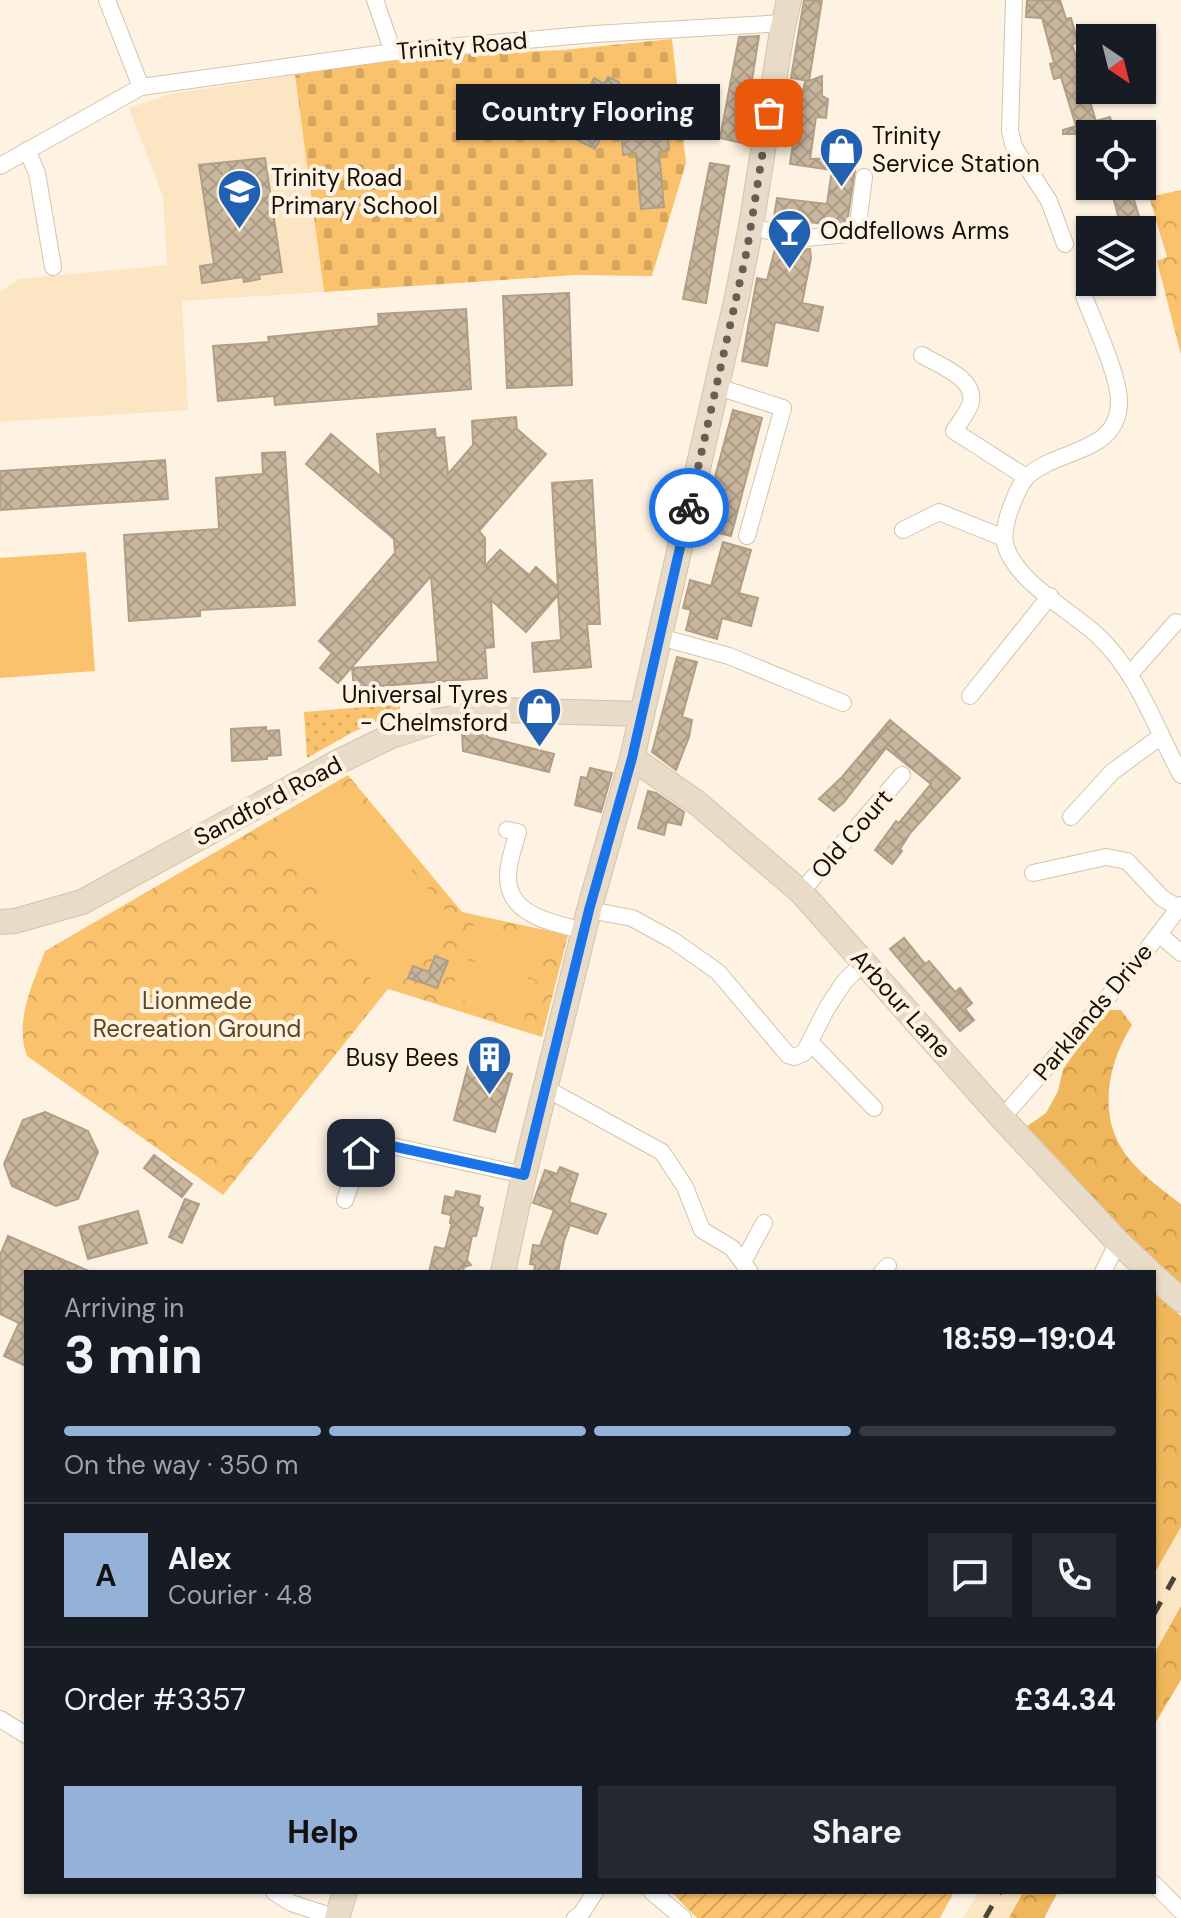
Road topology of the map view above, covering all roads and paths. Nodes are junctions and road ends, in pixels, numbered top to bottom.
1 (107, 0) edge
2 (375, 0) edge
3 (1014, 0) edge
4 (786, 11) edge
5 (393, 52) junction
6 (141, 87) junction
7 (27, 150) junction
8 (0, 166) edge
9 (864, 177) dead end
10 (751, 226) junction
11 (1065, 244) dead end
12 (53, 267) dead end
13 (1084, 296) dead end
14 (922, 355) dead end
15 (715, 386) junction
16 (1026, 477) junction
17 (903, 530) dead end
18 (747, 536) dead end
19 (1004, 538) junction
20 (1050, 596) junction
21 (1176, 622) dead end
22 (660, 637) junction
23 (1130, 674) junction
24 (970, 696) dead end
25 (843, 703) dead end
26 (642, 714) junction
27 (1160, 737) junction
28 (632, 758) junction
29 (902, 775) dead end
30 (1181, 775) edge
31 (1071, 817) dead end
32 (507, 830) dead end
33 (1033, 873) dead end
34 (801, 892) junction
35 (1180, 906) edge
36 (587, 920) junction
37 (0, 922) edge
38 (1159, 934) junction
39 (1181, 953) edge
40 (864, 962) junction
41 (811, 1043) junction
42 (545, 1088) junction
43 (874, 1108) dead end
44 (1002, 1118) junction
45 (524, 1175) junction
46 (345, 1200) dead end
47 (764, 1223) dead end
48 (1118, 1242) junction
49 (746, 1267) edge
50 (503, 1270) edge
51 (1104, 1270) edge
52 (1148, 1270) edge
53 (1156, 1278) edge
54 (1181, 1300) edge
55 (0, 1719) edge
56 (24, 1734) edge
57 (1156, 1886) edge
58 (277, 1894) edge
59 (344, 1894) edge
60 (594, 1894) edge
61 (654, 1894) edge
62 (1181, 1911) edge
63 (337, 1918) edge
64 (575, 1918) edge
65 (683, 1918) edge

1 - 6 street
2 - 5 street
3 - 11 street
4 - 5 street, Trinity Road
4 - 10 street
5 - 6 street, Trinity Road
6 - 7 street
7 - 8 street
7 - 12 street
9 - 10 street
10 - 15 street
13 - 16 street
14 - 16 street
15 - 18 street
15 - 22 street
16 - 19 street
17 - 19 street
19 - 20 street
20 - 23 street
20 - 24 street
21 - 23 street
22 - 25 street
22 - 26 street
23 - 27 street
26 - 28 street
26 - 37 street, Sandford Road
27 - 30 street
27 - 31 street
28 - 34 street, Arbour Lane
28 - 36 street
29 - 34 street, Old Court
32 - 36 street
33 - 35 street
34 - 40 street, Arbour Lane
35 - 38 street, Parklands Drive
36 - 41 street
36 - 42 street
38 - 39 street
38 - 44 street, Parklands Drive
40 - 41 street
40 - 44 street, Arbour Lane
41 - 43 street
42 - 45 street
42 - 49 street
44 - 48 street, Arbour Lane
45 - 46 street
45 - 50 street
47 - 49 street
48 - 51 street
48 - 52 street, Arbour Lane
53 - 54 street, Arbour Lane
55 - 56 street
57 - 62 street
58 - 63 street
59 - 63 street
60 - 64 street
61 - 65 street

